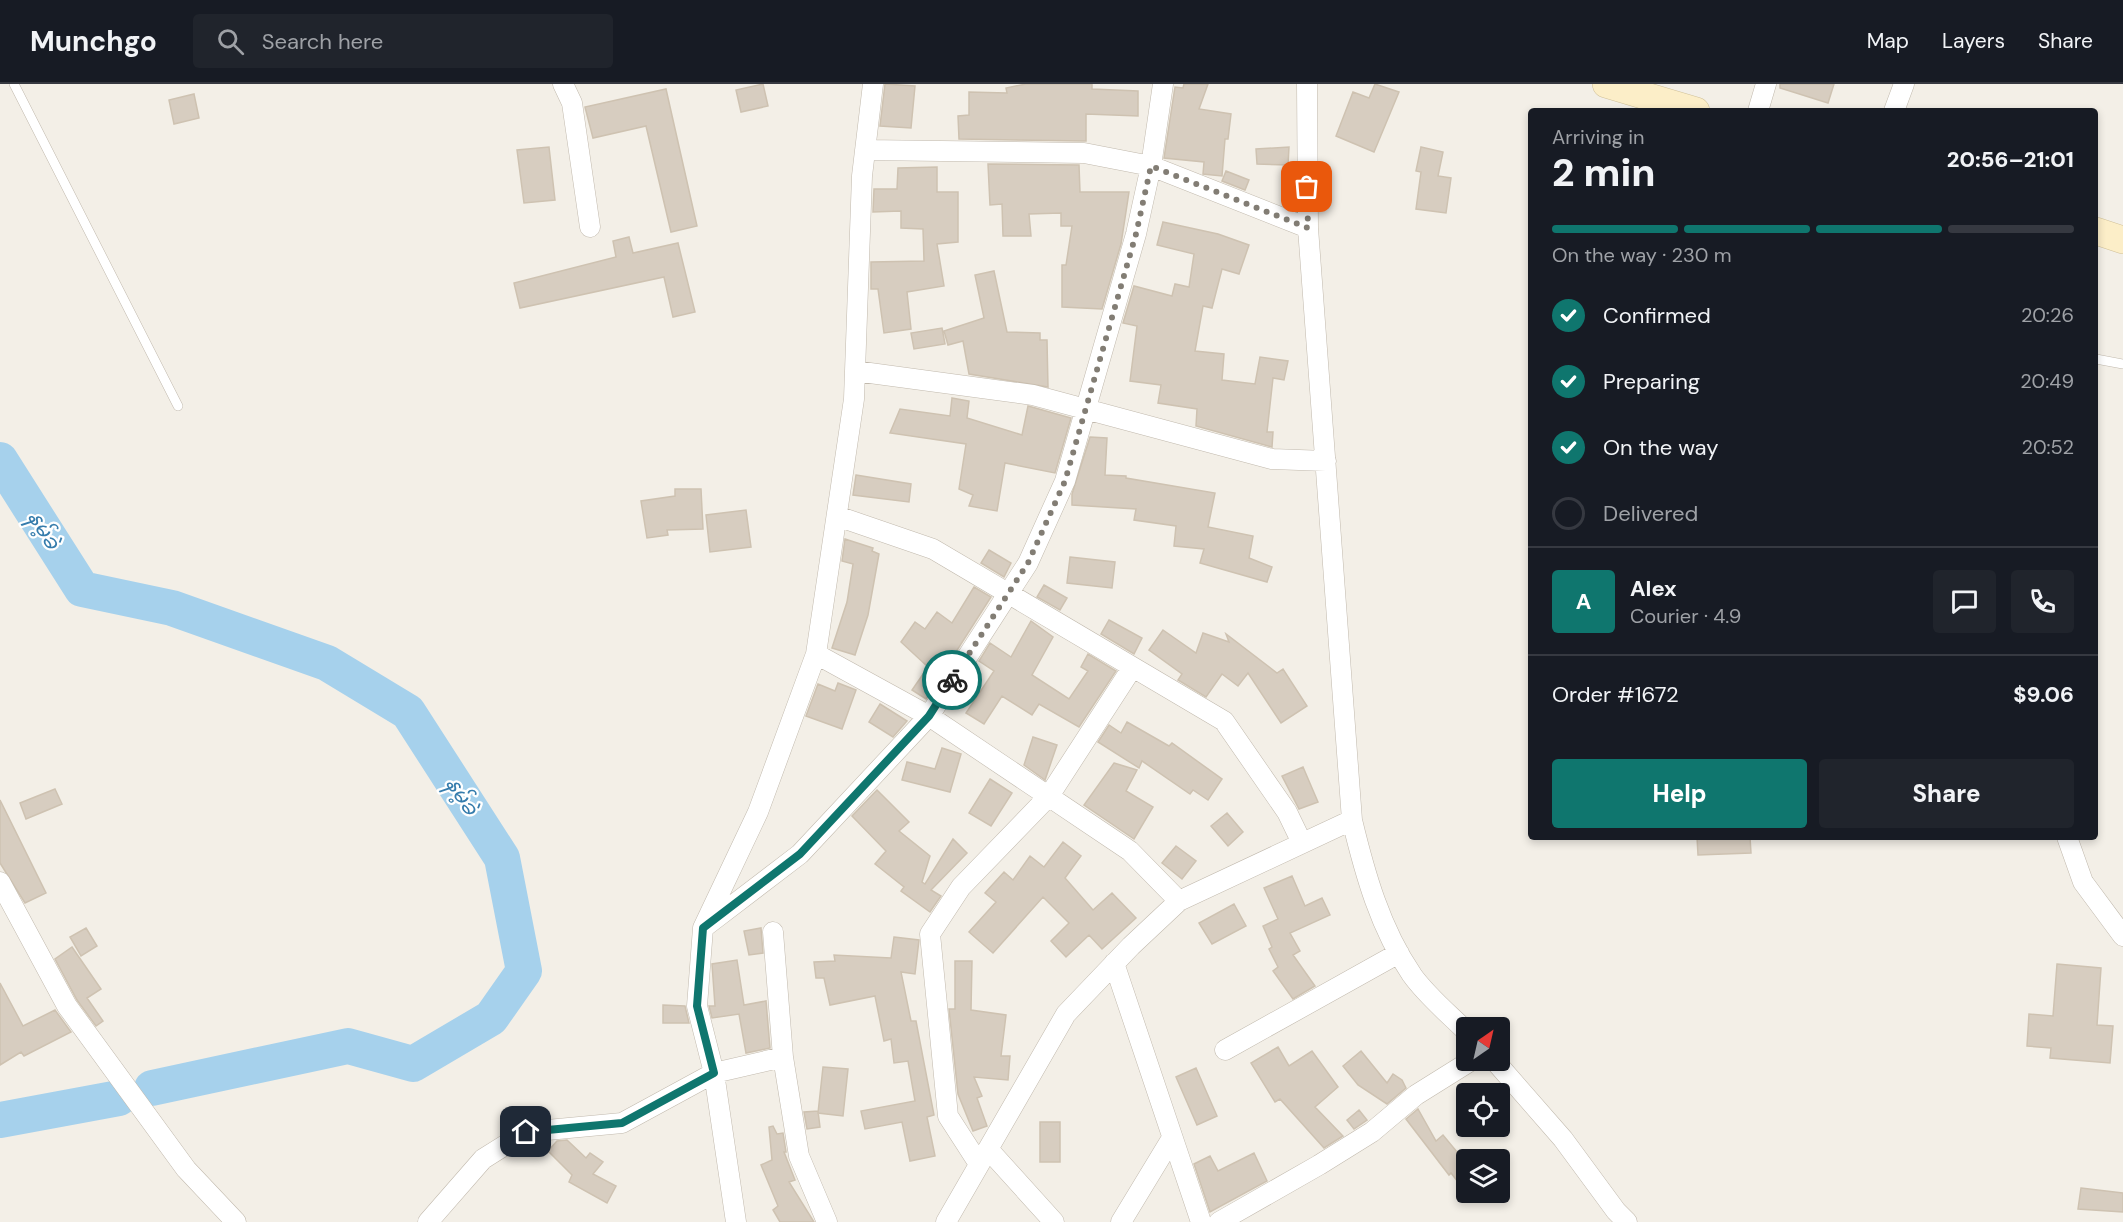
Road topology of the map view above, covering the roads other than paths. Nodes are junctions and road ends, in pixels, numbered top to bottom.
1 (14, 84) edge
2 (563, 84) edge
3 (873, 84) edge
4 (1163, 84) edge
5 (1306, 84) edge
6 (1606, 84) edge
7 (1766, 84) edge
8 (1904, 84) edge
9 (1686, 108) edge
10 (1759, 108) edge
11 (1895, 108) edge
12 (865, 150) junction
13 (1151, 166) junction
14 (590, 227) dead end
15 (1308, 228) junction
16 (2098, 232) edge
17 (2123, 240) edge
18 (2098, 359) edge
19 (2123, 364) edge
20 (855, 371) junction
21 (178, 406) dead end
22 (1085, 411) junction
23 (1326, 460) junction
24 (837, 516) junction
25 (1007, 595) junction
26 (816, 654) junction
27 (1132, 668) junction
28 (929, 716) junction
29 (1049, 796) junction
30 (1352, 820) junction
31 (2068, 840) edge
32 (1302, 843) junction
33 (0, 882) edge
34 (1179, 901) junction
35 (703, 928) junction
36 (773, 932) dead end
37 (2123, 936) edge
38 (1399, 953) junction
39 (1114, 963) junction
40 (1456, 1021) edge
41 (1225, 1050) dead end
42 (783, 1057) junction
43 (1456, 1070) edge
44 (1504, 1071) edge
45 (714, 1073) junction
46 (1172, 1138) junction
47 (984, 1156) junction
48 (236, 1222) edge
49 (428, 1222) edge
50 (736, 1222) edge
51 (827, 1222) edge
52 (946, 1222) edge
53 (1054, 1222) edge
54 (1121, 1222) edge
55 (1201, 1222) edge
56 (1219, 1222) edge
57 (1627, 1222) edge

1 - 21 lane
2 - 14 street
3 - 12 street
4 - 13 street
5 - 15 street
6 - 9 main road
7 - 10 street
8 - 11 street
12 - 13 street
12 - 20 street
13 - 15 street
13 - 22 street
15 - 23 street
16 - 17 main road
18 - 19 lane
20 - 22 street
20 - 24 street
22 - 23 street
22 - 25 street
23 - 30 street
24 - 25 street
24 - 26 street
25 - 27 street
25 - 28 street
26 - 28 street
26 - 35 street
27 - 29 street
27 - 32 street
28 - 29 street
28 - 35 street
29 - 34 street
29 - 47 street
30 - 32 street
30 - 38 street
31 - 37 street
32 - 34 street
33 - 48 street
34 - 39 street
35 - 45 street
36 - 42 street
38 - 40 street
38 - 41 street
39 - 46 street
39 - 47 street
42 - 45 street
42 - 51 street
43 - 56 street
44 - 57 street
45 - 49 street
45 - 50 street
46 - 54 street
46 - 55 street
47 - 52 street
47 - 53 street

